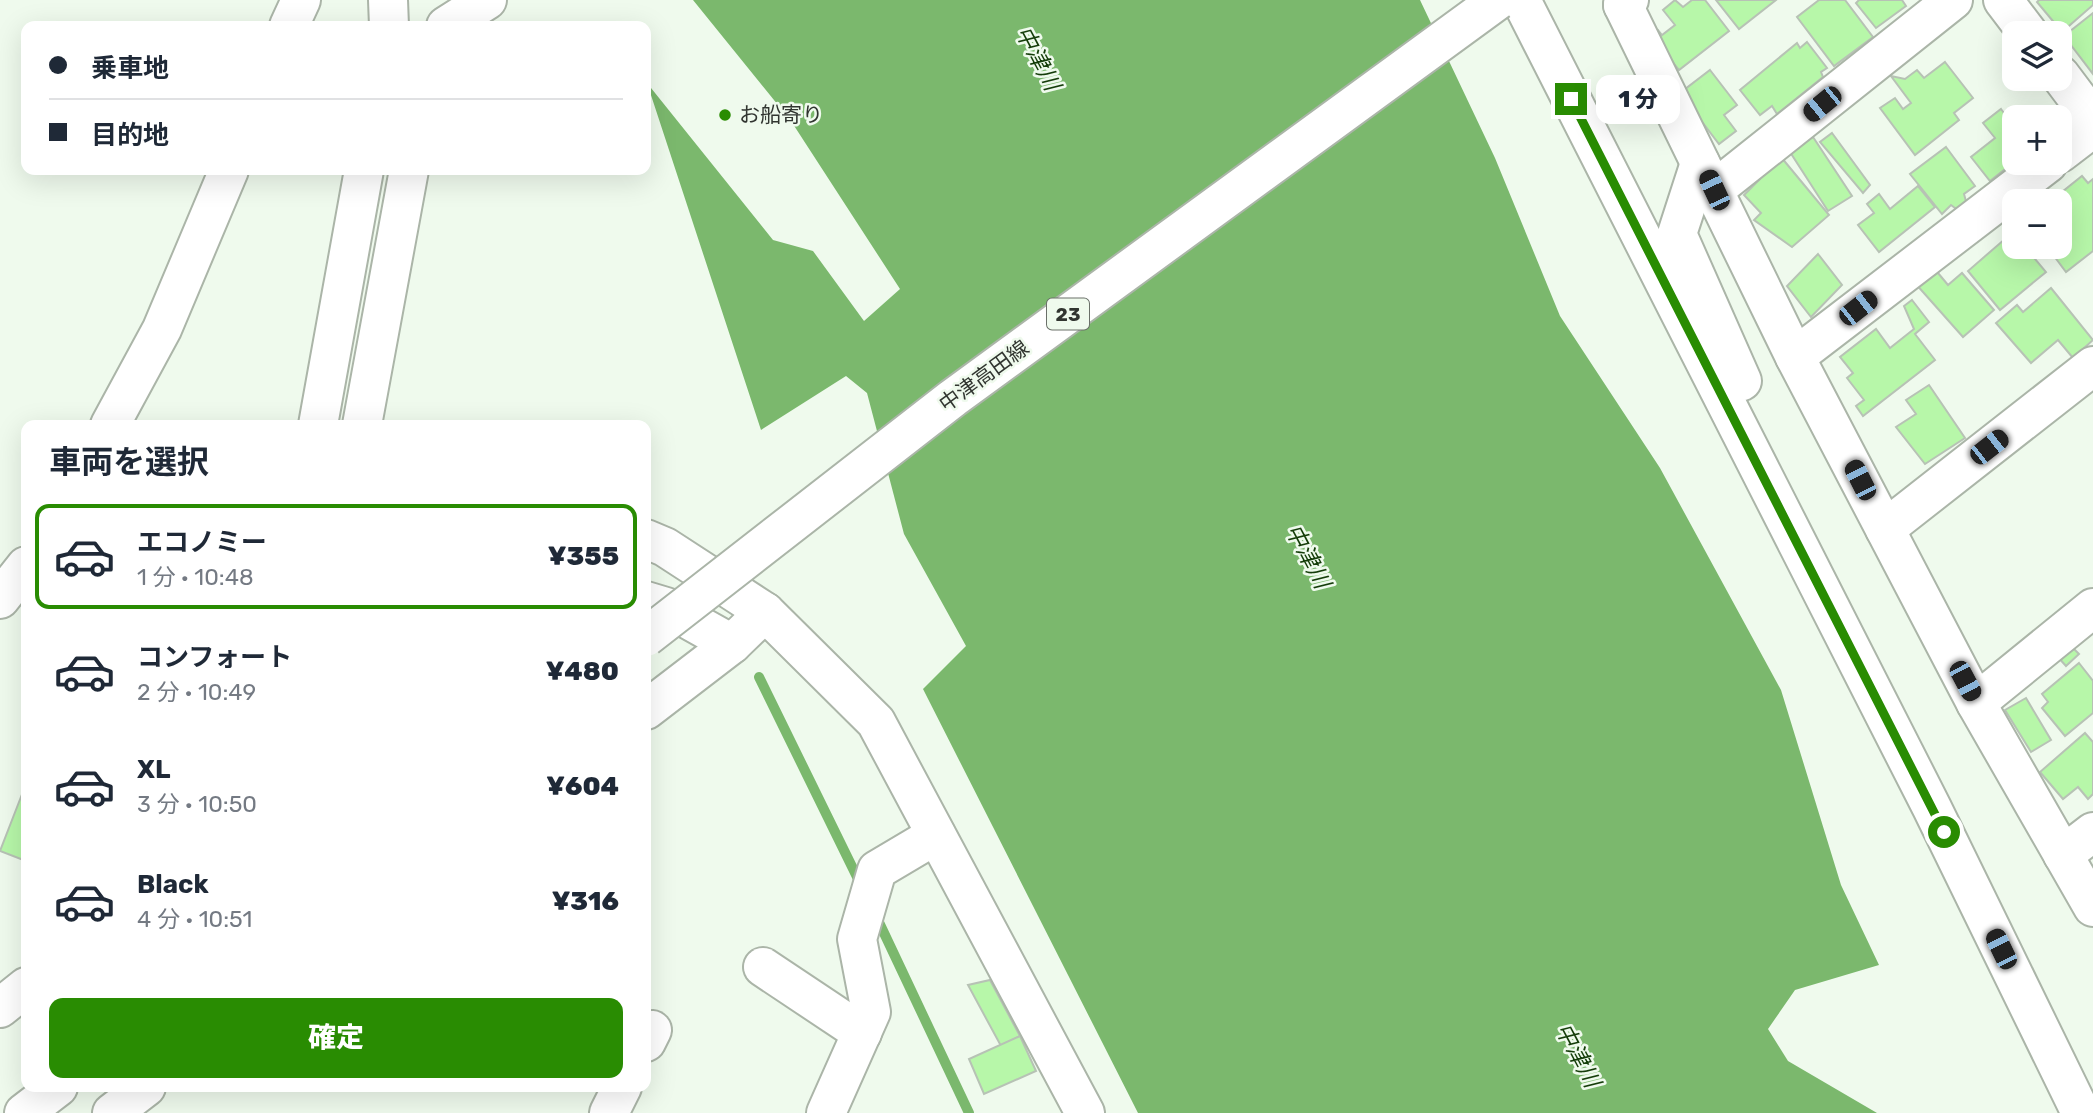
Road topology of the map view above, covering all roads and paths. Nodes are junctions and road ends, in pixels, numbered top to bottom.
1 (300, 0) edge
2 (388, 0) edge
3 (487, 0) edge
4 (1498, 0) edge
5 (1521, 0) edge
6 (1953, 0) edge
7 (2003, 0) edge
8 (1626, 2) edge
9 (291, 21) edge
10 (389, 21) edge
11 (454, 21) edge
12 (2019, 21) edge
13 (2072, 91) edge
14 (2093, 119) edge
15 (2093, 128) edge
16 (2072, 144) edge
17 (227, 175) edge
18 (363, 175) edge
19 (408, 175) edge
20 (2032, 175) edge
21 (1707, 176) junction
22 (1796, 357) junction
23 (2093, 366) edge
24 (113, 420) edge
25 (319, 420) edge
26 (363, 420) edge
27 (1736, 423) junction
28 (1885, 529) junction
29 (651, 541) edge
30 (651, 602) edge
31 (2093, 608) edge
32 (765, 612) junction
33 (651, 633) edge
34 (732, 645) junction
35 (1976, 703) junction
36 (651, 706) edge
37 (2093, 832) edge
38 (936, 835) junction
39 (2063, 855) junction
40 (2093, 907) edge
41 (762, 967) dead end
42 (21, 991) edge
43 (0, 1007) edge
44 (862, 1033) junction
45 (51, 1092) edge
46 (139, 1092) edge
47 (620, 1092) edge
48 (24, 1113) edge
49 (111, 1113) edge
50 (609, 1113) edge
51 (826, 1113) edge
52 (1085, 1113) edge
53 (2081, 1113) edge

1 - 9 street
2 - 10 street
3 - 11 street
4 - 33 street, 中津高田線 / 23, bridge
5 - 27 street
6 - 21 street
7 - 12 street
8 - 21 street
13 - 14 street
15 - 16 street
17 - 24 street
18 - 25 street
19 - 26 street
20 - 22 street
21 - 22 street
21 - 27 street
22 - 28 street
23 - 28 street
27 - 53 street
28 - 35 street
29 - 32 street
30 - 34 street
31 - 35 street
32 - 34 street
32 - 38 street
34 - 36 street
35 - 39 street
37 - 39 street
38 - 44 street
38 - 52 street
39 - 40 street
41 - 44 street
42 - 43 street
44 - 51 street
45 - 48 street
46 - 49 street
47 - 50 street

